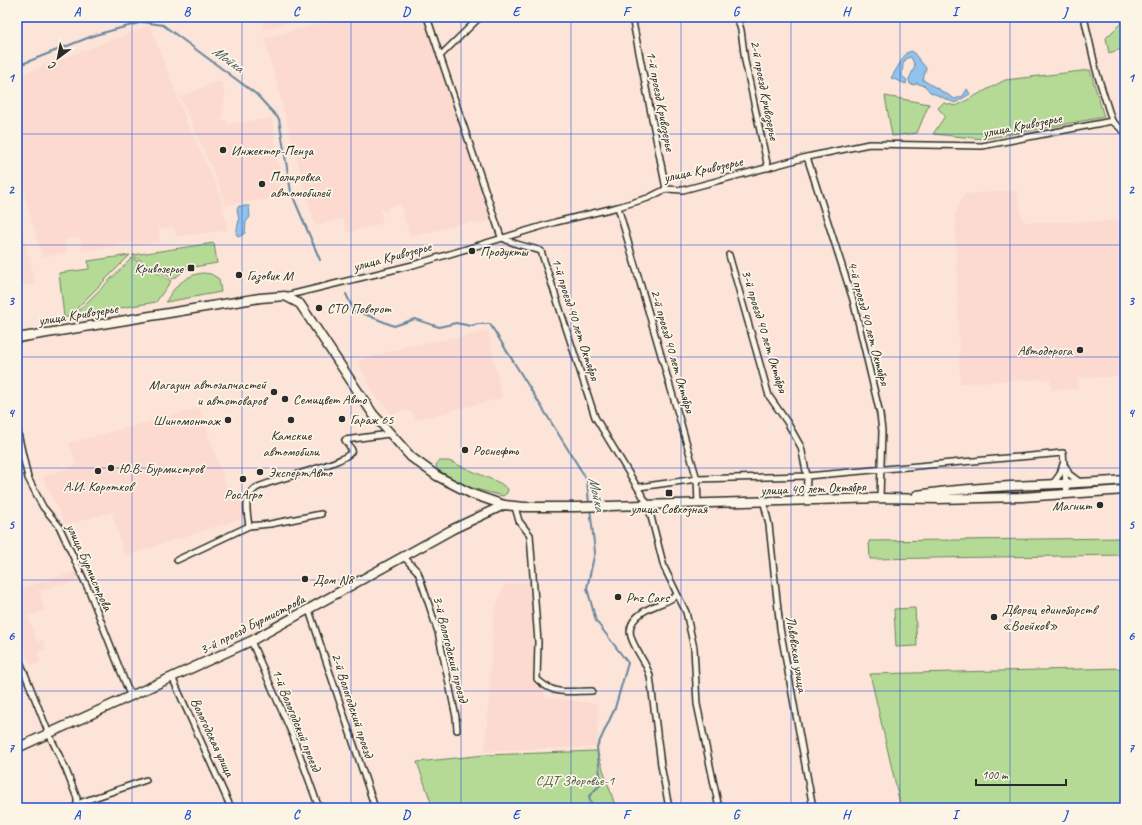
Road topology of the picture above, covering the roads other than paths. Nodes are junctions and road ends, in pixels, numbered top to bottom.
1 (427, 17) edge
2 (480, 17) edge
3 (632, 17) edge
4 (737, 17) edge
5 (1084, 17) edge
6 (440, 56) junction
7 (1112, 121) junction
8 (1125, 132) edge
9 (807, 158) junction
10 (768, 168) junction
11 (666, 189) junction
12 (618, 207) junction
13 (501, 237) junction
14 (730, 255) dead end
15 (285, 296) junction
16 (17, 338) edge
17 (17, 429) edge
18 (389, 434) junction
19 (1064, 463) junction
20 (881, 470) junction
21 (807, 476) junction
22 (697, 479) junction
23 (1124, 480) edge
24 (1082, 484) junction
25 (1052, 485) junction
26 (1066, 485) junction
27 (639, 488) junction
28 (1125, 490) edge
29 (1067, 494) junction
30 (880, 498) junction
31 (896, 498) junction
32 (806, 501) junction
33 (764, 503) junction
34 (698, 504) junction
35 (504, 505) junction
36 (648, 505) junction
37 (515, 507) junction
38 (321, 514) dead end
39 (249, 526) junction
40 (404, 557) junction
41 (177, 560) dead end
42 (676, 595) junction
43 (309, 610) junction
44 (251, 641) junction
45 (17, 654) edge
46 (172, 677) junction
47 (592, 691) dead end
48 (130, 696) junction
49 (457, 730) dead end
50 (49, 734) junction
51 (17, 748) edge
52 (146, 780) dead end
53 (75, 808) edge
54 (231, 808) edge
55 (319, 808) edge
56 (375, 808) edge
57 (669, 808) edge
58 (719, 808) edge
59 (813, 808) edge

1 - 6 street
2 - 6 street
3 - 11 street, 1-й проезд Кривозерье
4 - 10 street, 2-й проезд Кривозерье
5 - 7 street
6 - 13 street
7 - 8 street
7 - 9 street, улица Кривозерье
9 - 10 street, улица Кривозерье
9 - 20 street, 4-й проезд 40 лет Октября
10 - 11 street, улица Кривозерье
11 - 12 street, улица Кривозерье
12 - 13 street, улица Кривозерье
12 - 22 street, 2-й проезд 40 лет Октября
13 - 15 street, улица Кривозерье
13 - 27 street, 1-й проезд 40 лет Октября
14 - 21 street, 3-й проезд 40 лет Октября
15 - 16 main road, улица Кривозерье
15 - 18 main road
17 - 48 street, улица Бурмистрова
18 - 35 main road
18 - 39 street
19 - 20 street
19 - 24 street
19 - 25 street
19 - 26 street
20 - 21 street
20 - 30 street, 4-й проезд 40 лет Октября
21 - 22 street
21 - 32 street, 3-й проезд 40 лет Октября
22 - 27 street
22 - 34 street, 2-й проезд 40 лет Октября
23 - 24 main road
24 - 26 main road
25 - 26 main road
25 - 31 main road
26 - 29 street
27 - 36 street
28 - 29 main road, улица 40 лет Октября
29 - 31 main road, улица 40 лет Октября
30 - 31 main road, улица 40 лет Октября
30 - 32 main road, улица 40 лет Октября
32 - 33 main road, улица 40 лет Октября
33 - 34 main road, улица 40 лет Октября
33 - 59 street, Львовская улица
34 - 36 main road, улица 40 лет Октября
35 - 37 main road, улица 40 лет Октября
35 - 40 main road, 3-й проезд Бурмистрова
36 - 37 main road, улица 40 лет Октября
36 - 42 street
37 - 47 street
38 - 39 street
39 - 41 street
40 - 43 main road, 3-й проезд Бурмистрова
40 - 49 street, 3-й Вологодский проезд
42 - 57 street
42 - 58 street
43 - 44 main road, 3-й проезд Бурмистрова
43 - 56 street, 2-й Вологодский проезд
44 - 46 main road, 3-й проезд Бурмистрова
44 - 55 street, 1-й Вологодский проезд
45 - 50 street
46 - 48 main road, 3-й проезд Бурмистрова
46 - 54 street, Вологодская улица
48 - 50 main road, 3-й проезд Бурмистрова
50 - 51 main road, 3-й проезд Бурмистрова
50 - 53 street
52 - 53 street

